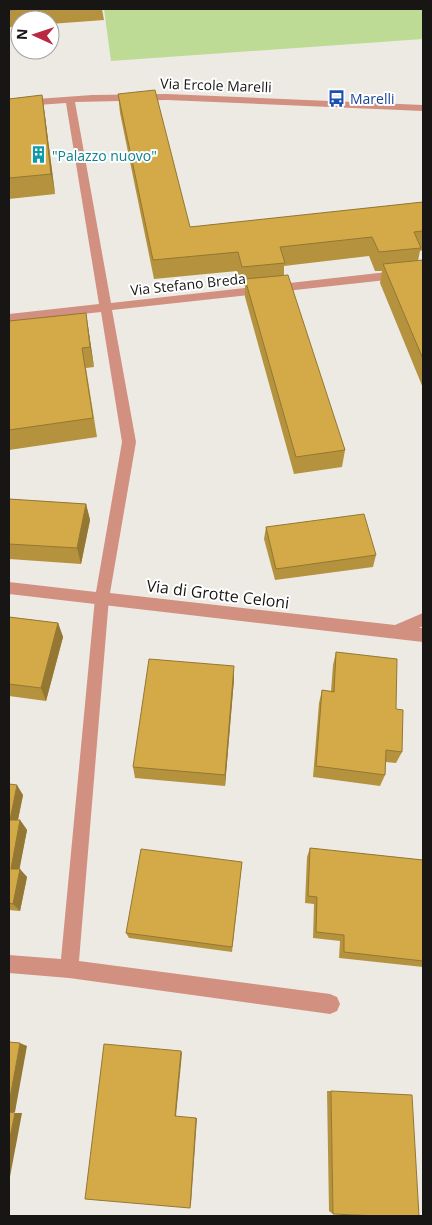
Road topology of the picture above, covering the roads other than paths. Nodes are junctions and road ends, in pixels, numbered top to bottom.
1 (70, 100) junction
2 (9, 104) edge
3 (423, 108) edge
4 (423, 272) edge
5 (105, 308) junction
6 (9, 318) edge
7 (9, 588) edge
8 (102, 598) junction
9 (423, 619) edge
10 (396, 632) junction
11 (423, 635) edge
12 (9, 964) edge
13 (69, 969) junction
14 (330, 1004) dead end

1 - 2 street, Via Ercole Marelli
1 - 3 street, Via Ercole Marelli
1 - 5 street
4 - 5 street, Via Stefano Breda
5 - 6 street, Via Stefano Breda
5 - 8 street
7 - 8 street, Via di Grotte Celoni
8 - 10 street, Via di Grotte Celoni
8 - 13 street
9 - 10 street
10 - 11 street, Via di Grotte Celoni
12 - 13 street
13 - 14 street

